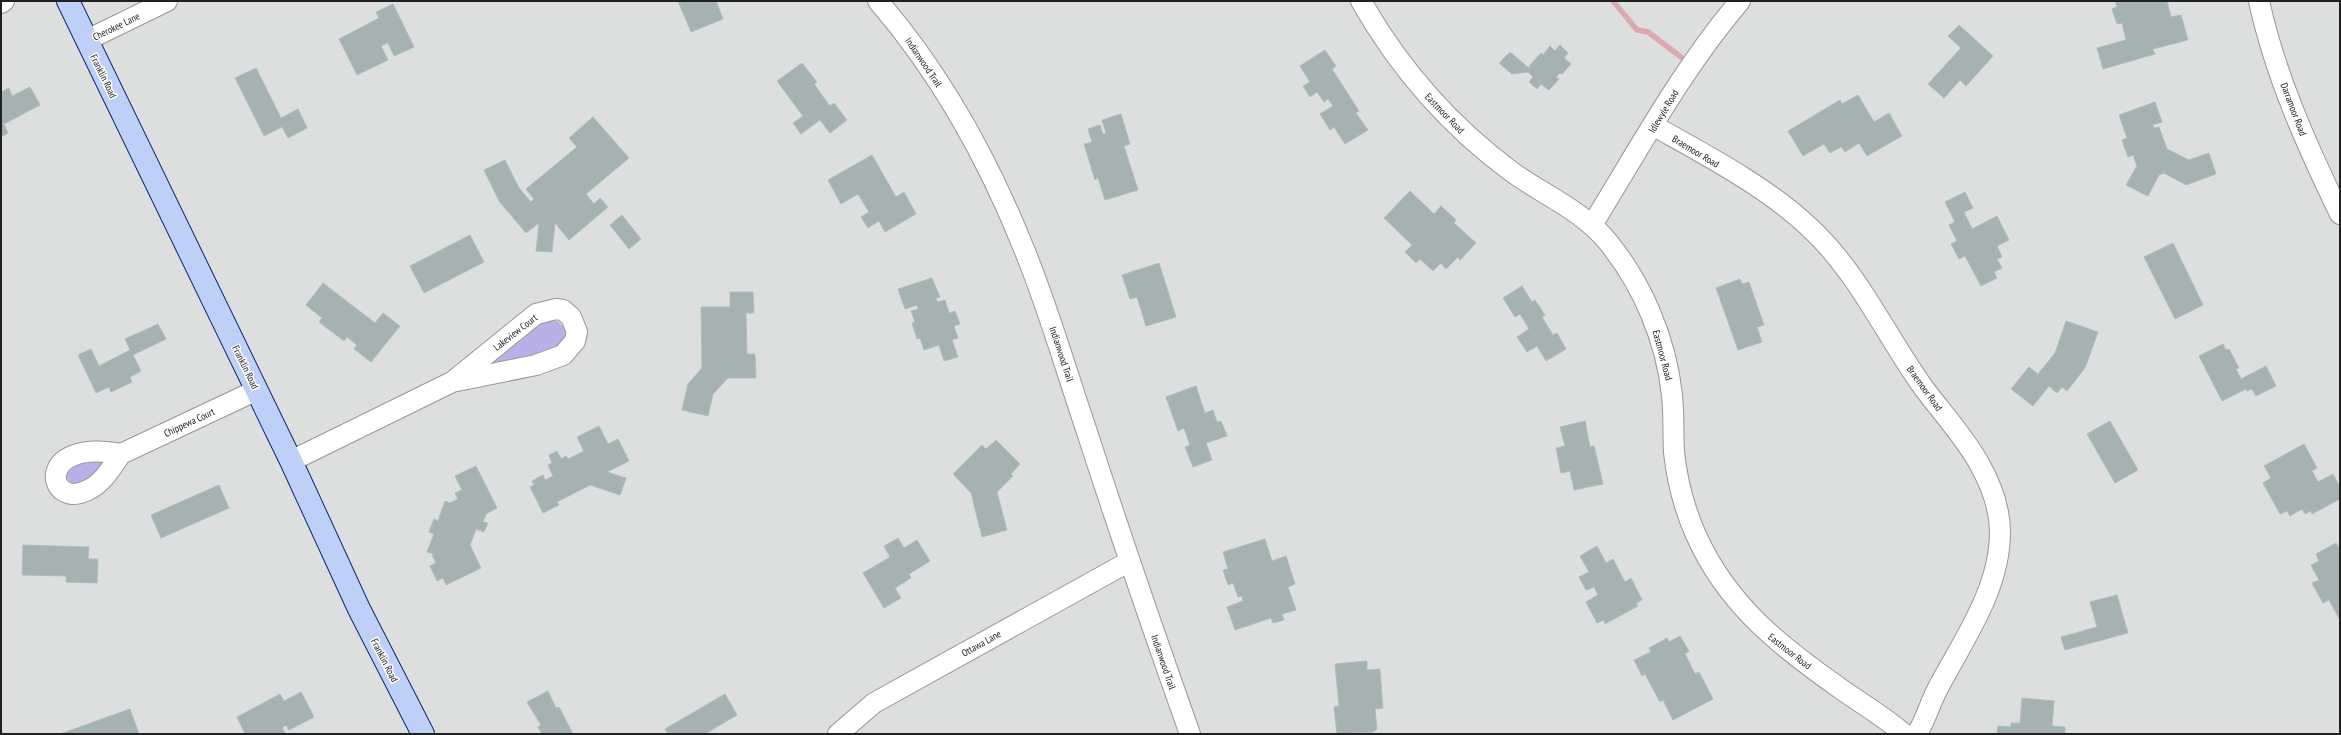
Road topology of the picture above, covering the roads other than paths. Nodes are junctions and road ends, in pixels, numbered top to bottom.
1 (4, 1) edge
2 (68, 1) edge
3 (167, 1) edge
4 (878, 1) edge
5 (1361, 1) edge
6 (1740, 1) edge
7 (2259, 1) edge
8 (1, 3) edge
9 (87, 40) junction
10 (1654, 126) junction
11 (2340, 214) edge
12 (1592, 225) junction
13 (452, 382) junction
14 (257, 390) junction
15 (121, 454) dead end
16 (291, 461) junction
17 (1130, 561) junction
18 (423, 734) edge
19 (838, 734) edge
20 (1190, 734) edge
21 (1904, 734) edge
22 (1917, 734) edge

1 - 8 street
2 - 9 street, Franklin Road
3 - 9 street, Cherokee Lane
4 - 17 street, Indianwood Trail
5 - 12 street, Eastmoor Road
6 - 10 street, Idlewyle Road
7 - 11 street, Darramoor Road
9 - 14 street, Franklin Road
10 - 12 street, Idlewyle Road
10 - 22 street, Braemoor Road
12 - 21 street, Eastmoor Road
13 - 13 street, Lakeview Court
13 - 16 street, Lakeview Court
14 - 15 street, Chippewa Court
14 - 16 street, Franklin Road
16 - 18 street, Franklin Road
17 - 19 street, Ottawa Lane
17 - 20 street, Indianwood Trail

